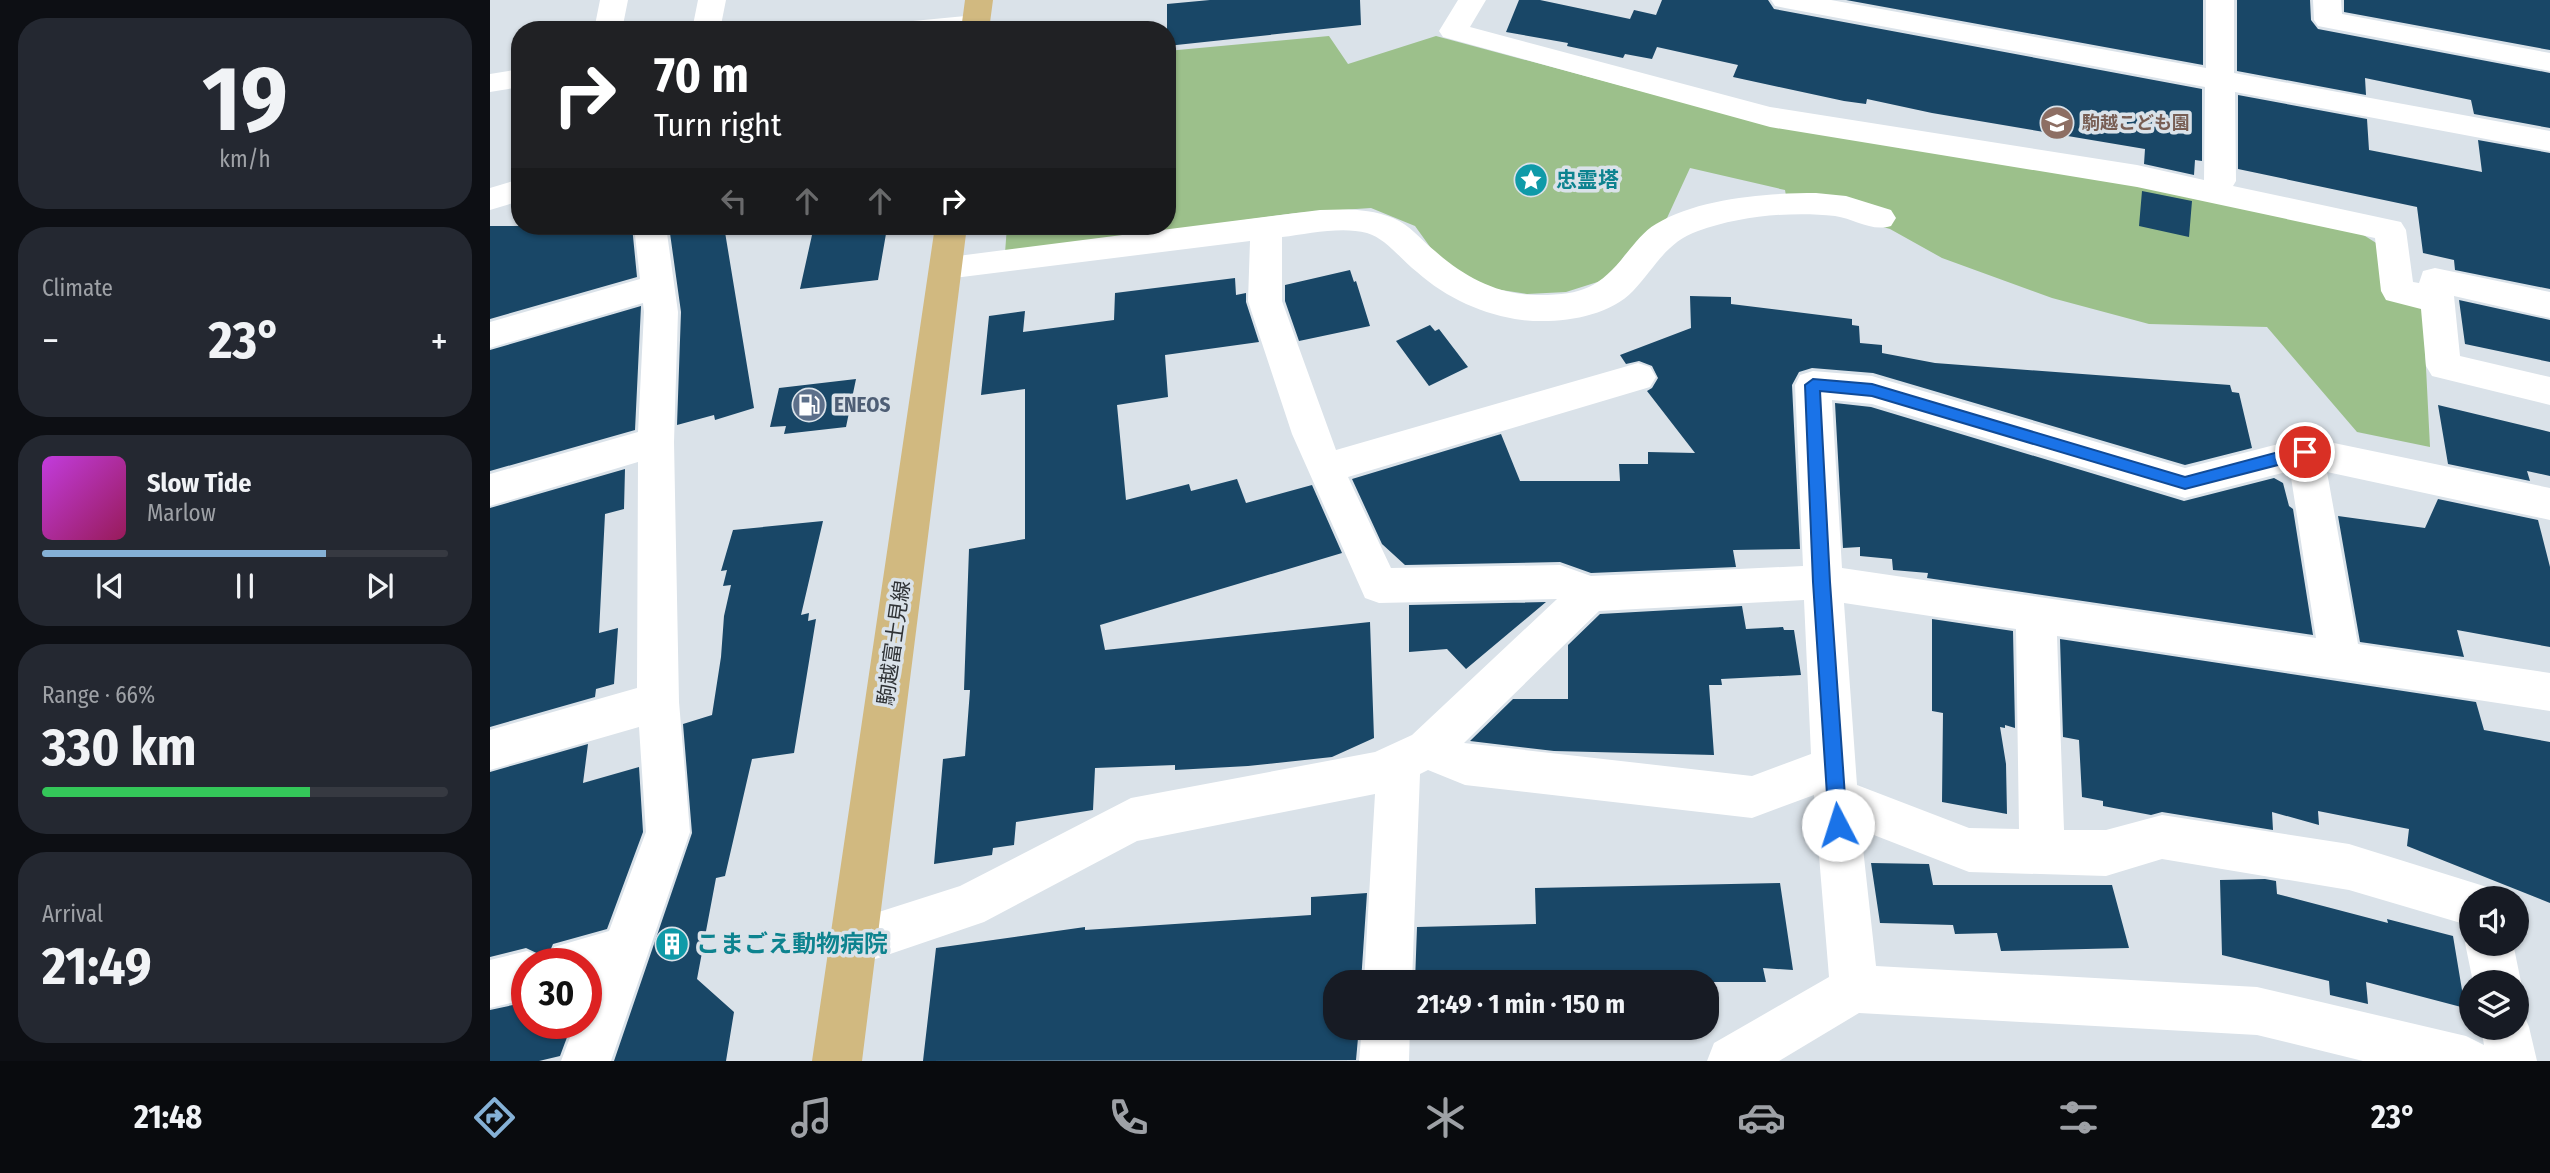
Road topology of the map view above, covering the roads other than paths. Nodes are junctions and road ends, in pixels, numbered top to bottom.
1 (614, 0) edge
2 (712, 0) edge
3 (1472, 0) edge
4 (1785, 0) edge
5 (2220, 0) edge
6 (2327, 0) edge
7 (610, 21) edge
8 (708, 21) edge
9 (2550, 62) edge
10 (511, 80) edge
11 (2220, 82) junction
12 (490, 83) edge
13 (2550, 141) edge
14 (2220, 181) dead end
15 (511, 193) edge
16 (490, 199) edge
17 (1880, 218) dead end
18 (1266, 228) junction
19 (651, 235) edge
20 (950, 235) edge
21 (946, 267) junction
22 (658, 286) junction
23 (2428, 298) junction
24 (2550, 305) edge
25 (490, 335) edge
26 (1638, 377) dead end
27 (2550, 391) edge
28 (656, 442) junction
29 (2305, 452) junction
30 (1326, 468) junction
31 (490, 490) edge
32 (2550, 503) edge
33 (1821, 582) junction
34 (1590, 594) junction
35 (2036, 614) junction
36 (2340, 659) junction
37 (2550, 692) edge
38 (658, 702) junction
39 (490, 750) edge
40 (1413, 756) junction
41 (1834, 782) junction
42 (2042, 852) junction
43 (2459, 899) edge
44 (852, 943) junction
45 (625, 951) junction
46 (602, 957) edge
47 (1389, 970) edge
48 (511, 979) edge
49 (490, 984) edge
50 (1854, 989) junction
51 (1385, 1040) edge
52 (2508, 1040) edge
53 (586, 1061) edge
54 (837, 1061) edge
55 (1384, 1061) edge
56 (1732, 1061) edge
57 (2466, 1061) edge
58 (2512, 1061) edge

1 - 7 street
2 - 8 street
3 - 23 street
4 - 11 street
5 - 11 street
6 - 9 street
10 - 12 street
11 - 13 street
11 - 14 street
15 - 16 street
17 - 18 street
18 - 21 street
18 - 30 street
19 - 22 street
20 - 21 main road, 駒越富士見線
21 - 44 main road, 駒越富士見線
22 - 25 street
22 - 28 street
23 - 24 street
23 - 27 street
26 - 30 street
28 - 31 street
28 - 38 street
29 - 32 street
29 - 33 street
29 - 36 street
30 - 34 street
33 - 34 street
33 - 35 street
33 - 41 street
34 - 40 street
35 - 36 street
35 - 42 street
36 - 37 street
38 - 39 street
38 - 45 street
40 - 41 street
40 - 44 street
40 - 47 street
41 - 42 street
41 - 50 street
42 - 43 street
44 - 54 main road, 駒越富士見線
45 - 46 street
45 - 53 street
48 - 49 street
50 - 56 street
50 - 57 street
51 - 55 street
52 - 58 street

